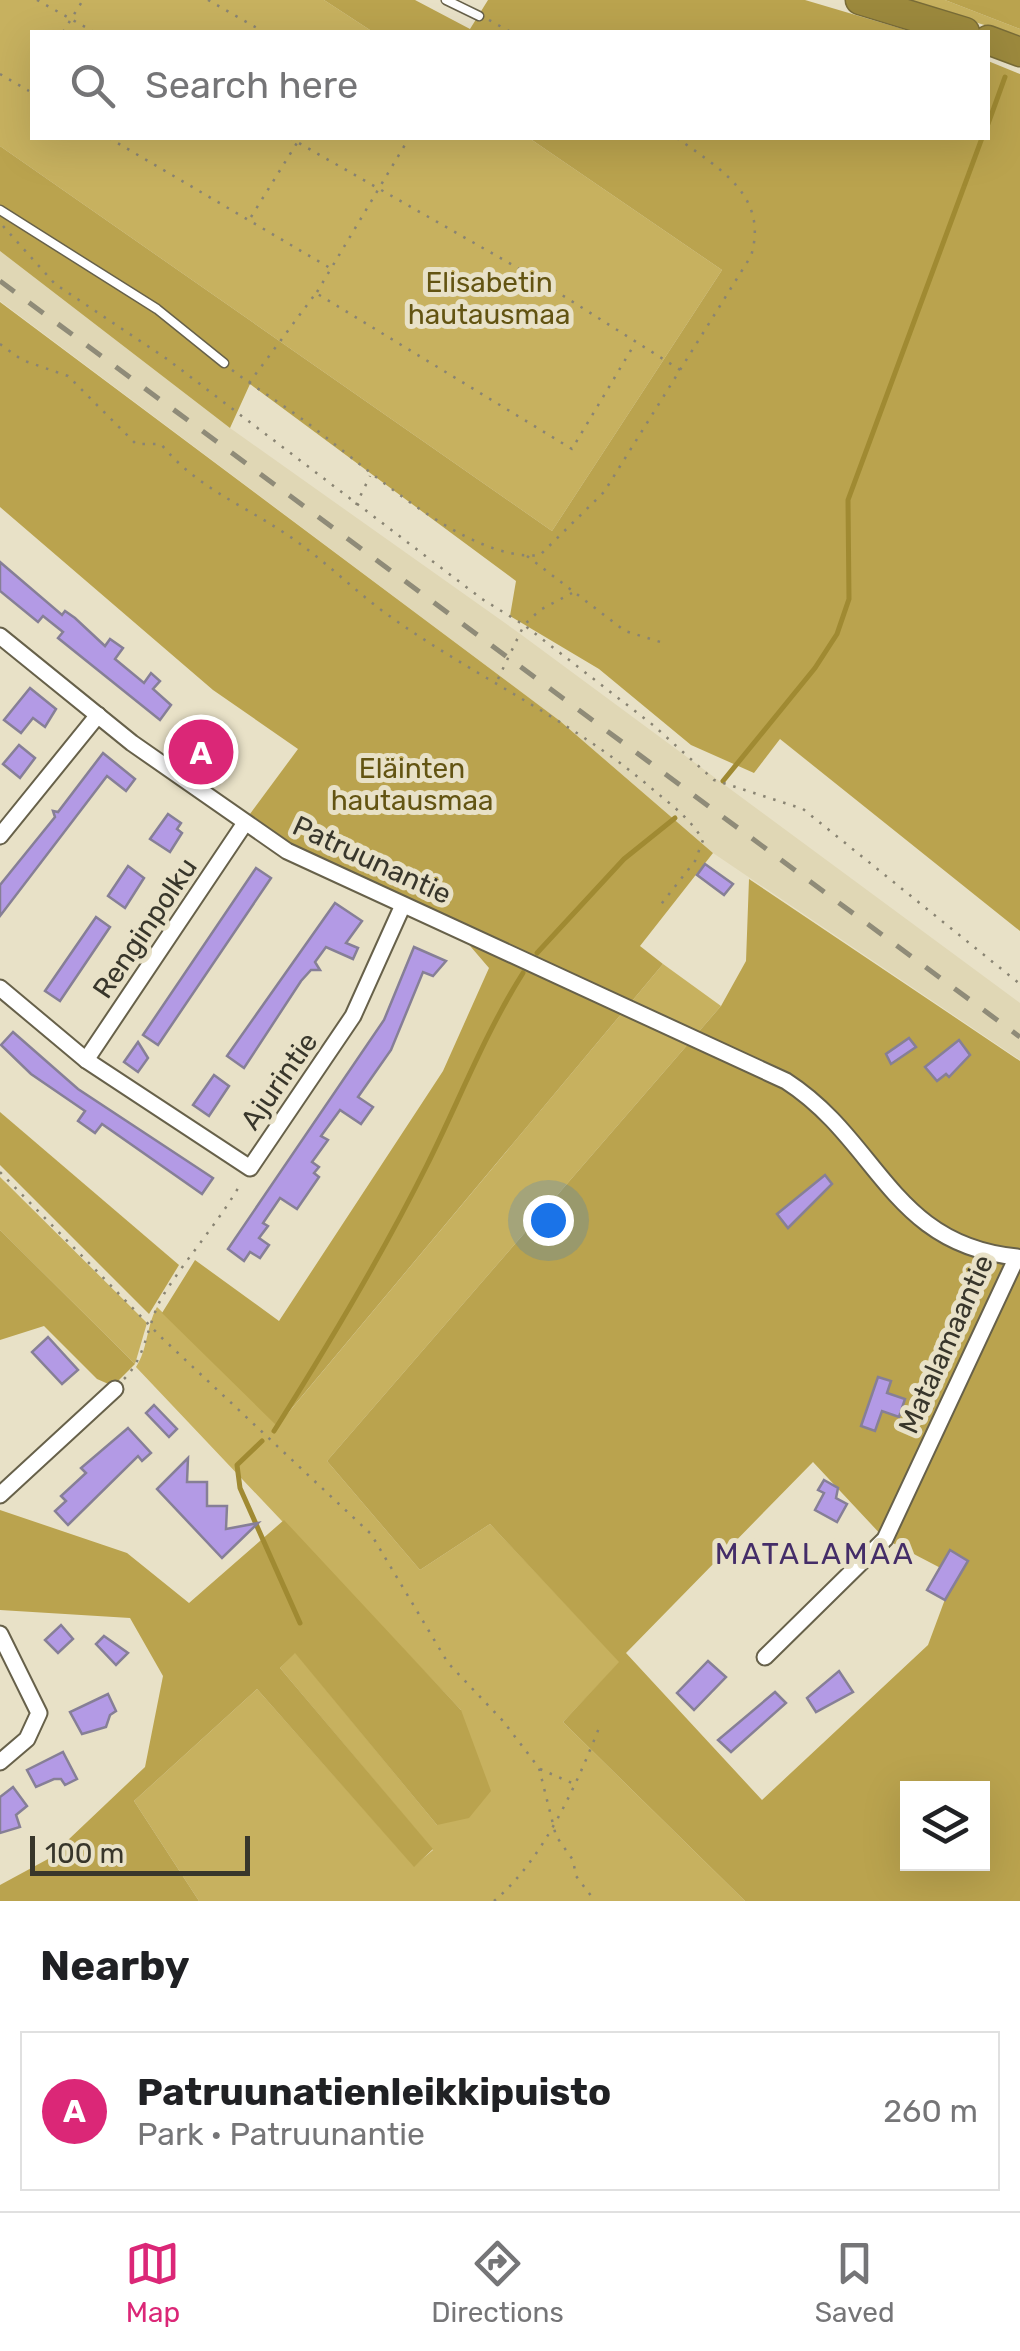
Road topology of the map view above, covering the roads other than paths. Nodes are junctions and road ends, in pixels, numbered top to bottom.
1 (446, 0) edge
2 (860, 0) edge
3 (478, 16) road end
4 (958, 30) edge
5 (990, 41) edge
6 (1020, 52) edge
7 (0, 210) edge
8 (224, 364) road end
9 (0, 636) edge
10 (98, 715) junction
11 (245, 823) junction
12 (0, 836) edge
13 (403, 904) junction
14 (0, 988) edge
15 (597, 991) joint
16 (86, 1060) junction
17 (1019, 1254) edge
18 (115, 1389) road end
19 (0, 1495) edge
20 (0, 1634) edge
21 (765, 1657) dead end
22 (0, 1762) edge

1 - 3 lane
2 - 4 highway
5 - 6 highway
7 - 8 lane
9 - 10 street, Patruunantie
10 - 11 street, Patruunantie
10 - 12 street
11 - 13 street, Patruunantie
11 - 16 street, Renginpolku
13 - 15 street, Patruunantie
13 - 16 street, Ajurintie
14 - 16 street, Ajurintie
15 - 17 street, Matalamaantie
17 - 21 street, Matalamaantie
18 - 19 street
20 - 22 street

